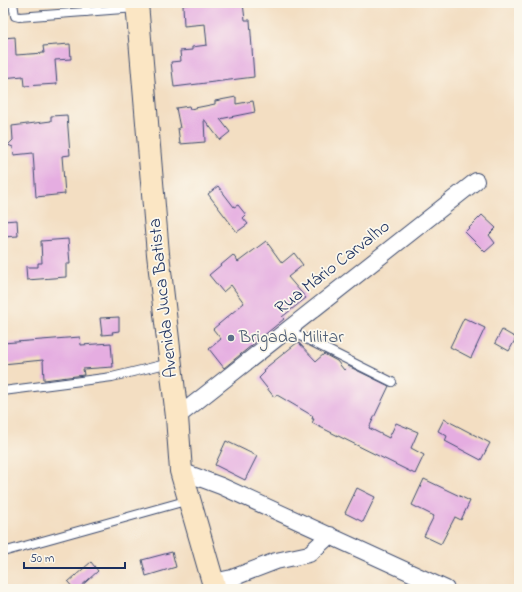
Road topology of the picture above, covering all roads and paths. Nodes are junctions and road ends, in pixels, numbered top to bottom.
1 (13, 3) edge
2 (86, 3) edge
3 (138, 6) edge
4 (86, 12) junction
5 (476, 181) dead end
6 (288, 330) junction
7 (171, 363) junction
8 (392, 382) dead end
9 (3, 391) edge
10 (177, 417) junction
11 (181, 471) junction
12 (189, 500) junction
13 (330, 535) junction
14 (3, 552) edge
15 (214, 586) edge
16 (446, 589) edge

1 - 4 lane
2 - 4 lane
3 - 4 lane
3 - 7 main road, Avenida Juca Batista
5 - 6 street, Rua Mário Carvalho
6 - 8 lane
6 - 10 street, Rua Mário Carvalho
7 - 9 lane
7 - 10 main road, Avenida Juca Batista
10 - 11 main road, Avenida Juca Batista
11 - 12 main road, Avenida Juca Batista
11 - 13 street
12 - 14 lane
12 - 15 main road, Avenida Juca Batista
13 - 15 street
13 - 16 street

